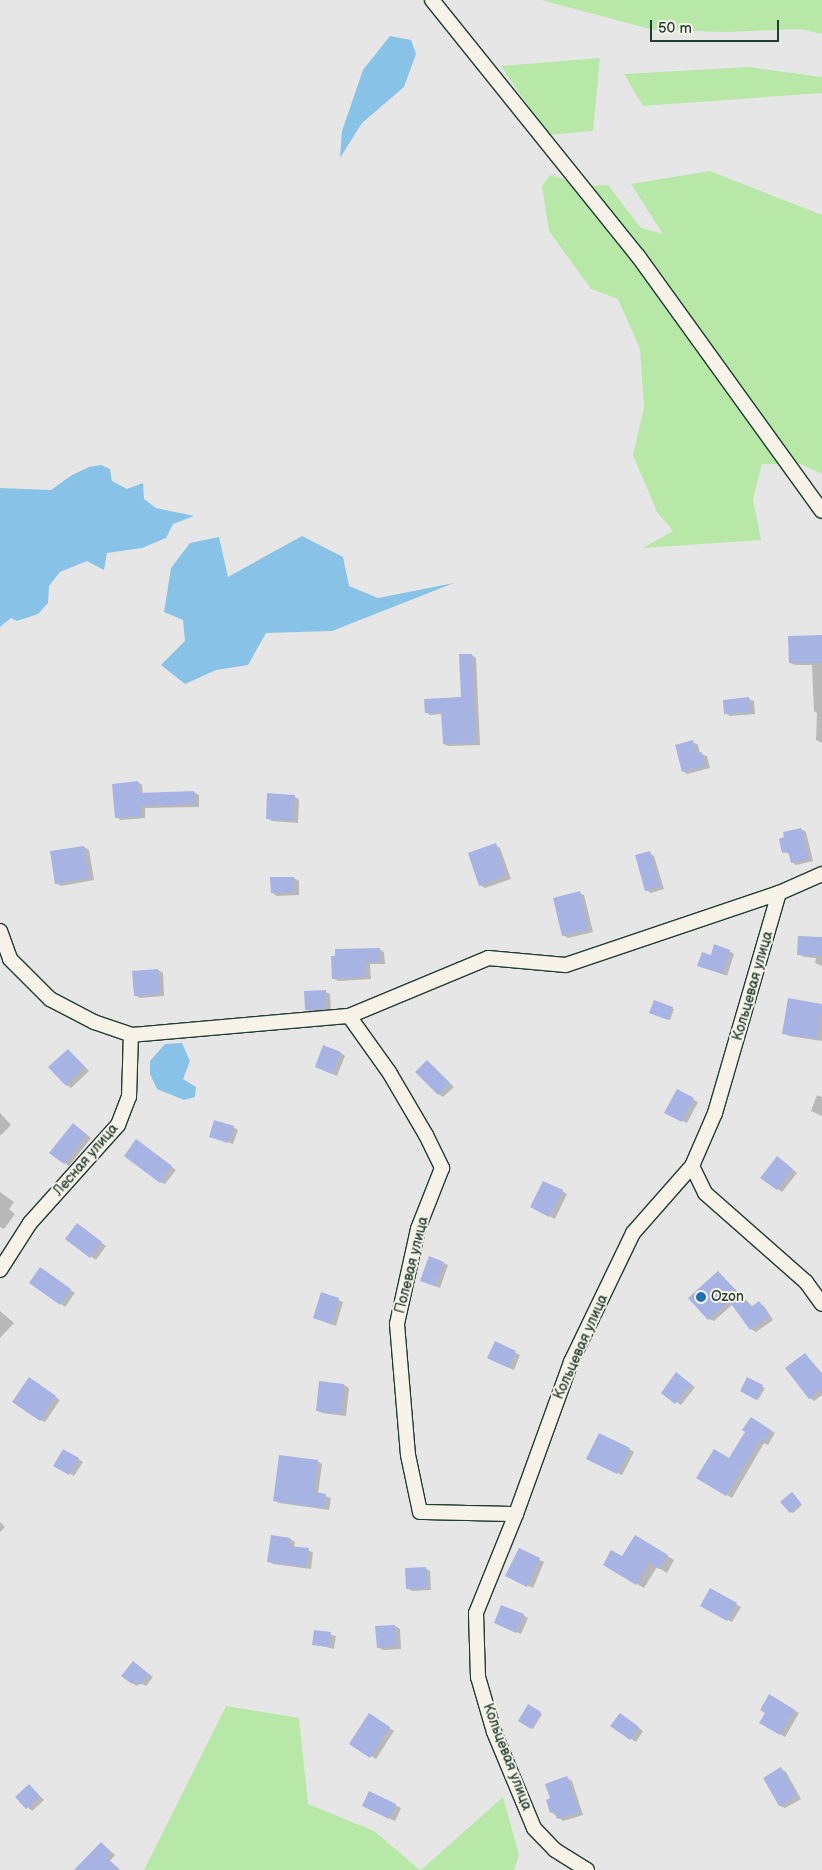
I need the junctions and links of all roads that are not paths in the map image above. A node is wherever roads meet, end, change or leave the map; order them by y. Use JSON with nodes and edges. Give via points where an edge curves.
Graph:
{"nodes":[{"id":1,"x":432,"y":0,"type":"edge"},
{"id":2,"x":822,"y":511,"type":"edge"},
{"id":3,"x":822,"y":874,"type":"edge"},
{"id":4,"x":778,"y":893,"type":"junction"},
{"id":5,"x":0,"y":930,"type":"edge"},
{"id":6,"x":349,"y":1016,"type":"junction"},
{"id":7,"x":131,"y":1035,"type":"junction"},
{"id":8,"x":692,"y":1166,"type":"junction"},
{"id":9,"x":0,"y":1270,"type":"edge"},
{"id":10,"x":822,"y":1304,"type":"edge"},
{"id":11,"x":516,"y":1514,"type":"junction"},
{"id":12,"x":586,"y":1870,"type":"edge"}],
"edges":[{"from":1,"to":2,"type":"street","via":[[638,256]]},
{"from":3,"to":4,"type":"street"},
{"from":4,"to":6,"type":"street","via":[[566,965],[488,958]]},
{"from":4,"to":8,"type":"street","name":"Кольцевая улица","via":[[716,1114]]},
{"from":5,"to":7,"type":"street","via":[[10,959],[50,999],[94,1022]]},
{"from":6,"to":7,"type":"street"},
{"from":6,"to":11,"type":"street","name":"Полевая улица","via":[[389,1072],[442,1168],[418,1229],[397,1324],[408,1455],[420,1512]]},
{"from":7,"to":9,"type":"street","name":"Лесная улица","via":[[129,1097],[118,1124],[30,1223]]},
{"from":8,"to":10,"type":"street","via":[[705,1193],[806,1282]]},
{"from":8,"to":11,"type":"street","name":"Кольцевая улица","via":[[633,1233],[572,1362]]},
{"from":11,"to":12,"type":"street","name":"Кольцевая улица","via":[[476,1613],[478,1677],[494,1732],[534,1828],[555,1850]]}]}
